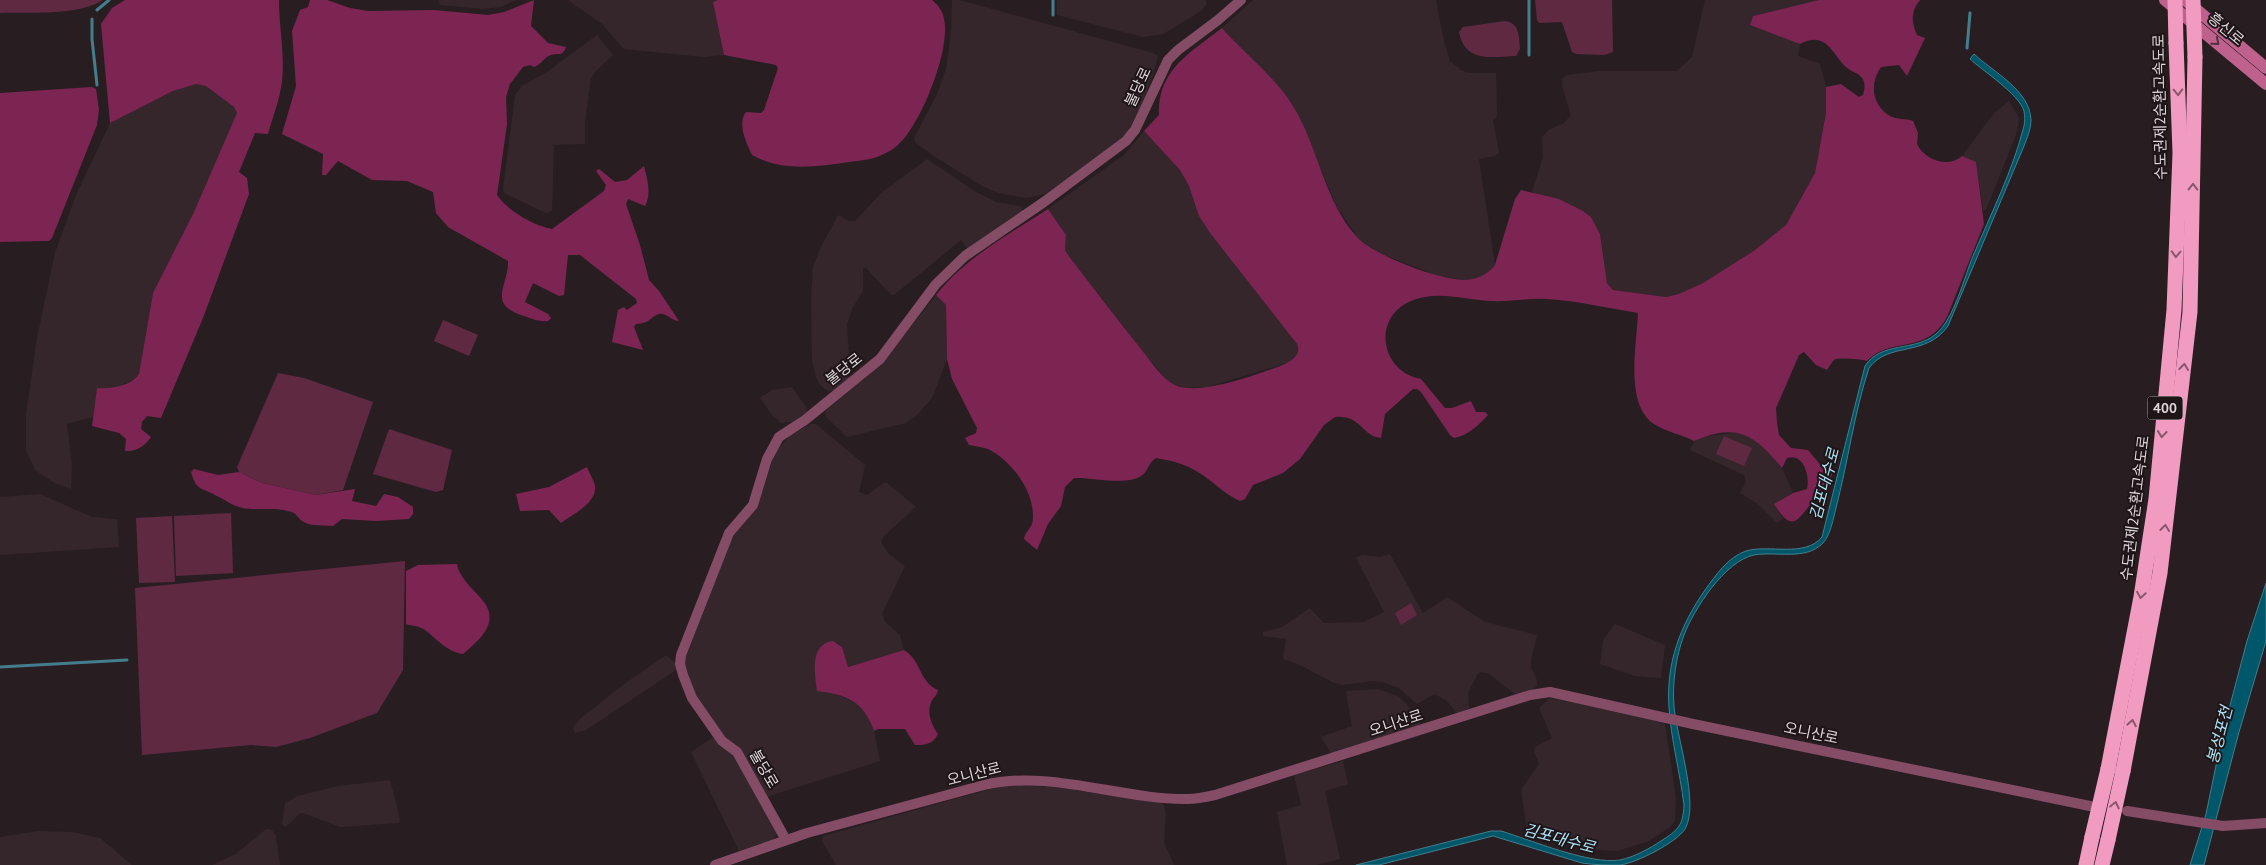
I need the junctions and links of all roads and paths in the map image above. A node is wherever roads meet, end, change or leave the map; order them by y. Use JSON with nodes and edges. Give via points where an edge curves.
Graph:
{"nodes":[{"id":1,"x":1241,"y":0,"type":"edge"},
{"id":2,"x":2165,"y":0,"type":"edge"},
{"id":3,"x":2175,"y":0,"type":"edge"},
{"id":4,"x":2185,"y":0,"type":"edge"},
{"id":5,"x":2193,"y":0,"type":"edge"},
{"id":6,"x":2266,"y":68,"type":"edge"},
{"id":7,"x":2266,"y":84,"type":"edge"},
{"id":8,"x":2116,"y":770,"type":"junction"},
{"id":9,"x":2090,"y":806,"type":"dead end"},
{"id":10,"x":2127,"y":811,"type":"dead end"},
{"id":11,"x":2266,"y":823,"type":"edge"},
{"id":12,"x":786,"y":840,"type":"junction"},
{"id":13,"x":716,"y":865,"type":"edge"},
{"id":14,"x":2086,"y":865,"type":"edge"},
{"id":15,"x":2102,"y":865,"type":"edge"}],
"edges":[{"from":1,"to":12,"type":"street","name":"불당로","via":[[1168,60],[1135,130],[1126,141],[965,256],[946,273],[880,359],[779,437],[766,459],[753,505],[729,532],[707,584],[680,664],[692,698],[722,741],[737,752]]},
{"from":2,"to":7,"type":"main road","name":"흥신로","one_way":true},
{"from":3,"to":8,"type":"highway","name":"수도권제2순환고속도로","number":"400","one_way":true,"bridge":true,"via":[[2180,153],[2172,330],[2156,499]]},
{"from":4,"to":6,"type":"main road","name":"흥신로"},
{"from":8,"to":5,"type":"highway","name":"수도권제2순환고속도로","number":"400","one_way":true,"bridge":true,"via":[[2160,573],[2190,312],[2195,57]]},
{"from":8,"to":14,"type":"highway","name":"수도권제2순환고속도로","number":"400","bridge":true,"via":[[2092,837]]},
{"from":15,"to":8,"type":"highway","name":"수도권제2순환고속도로","number":"400","one_way":true,"bridge":true},
{"from":9,"to":12,"type":"street","name":"오니산로","via":[[1550,692],[1530,695],[1214,795],[1189,800],[1048,782],[1009,781],[984,785]]},
{"from":10,"to":11,"type":"street","via":[[2223,826]]},
{"from":12,"to":13,"type":"street","name":"오니산로"}]}
